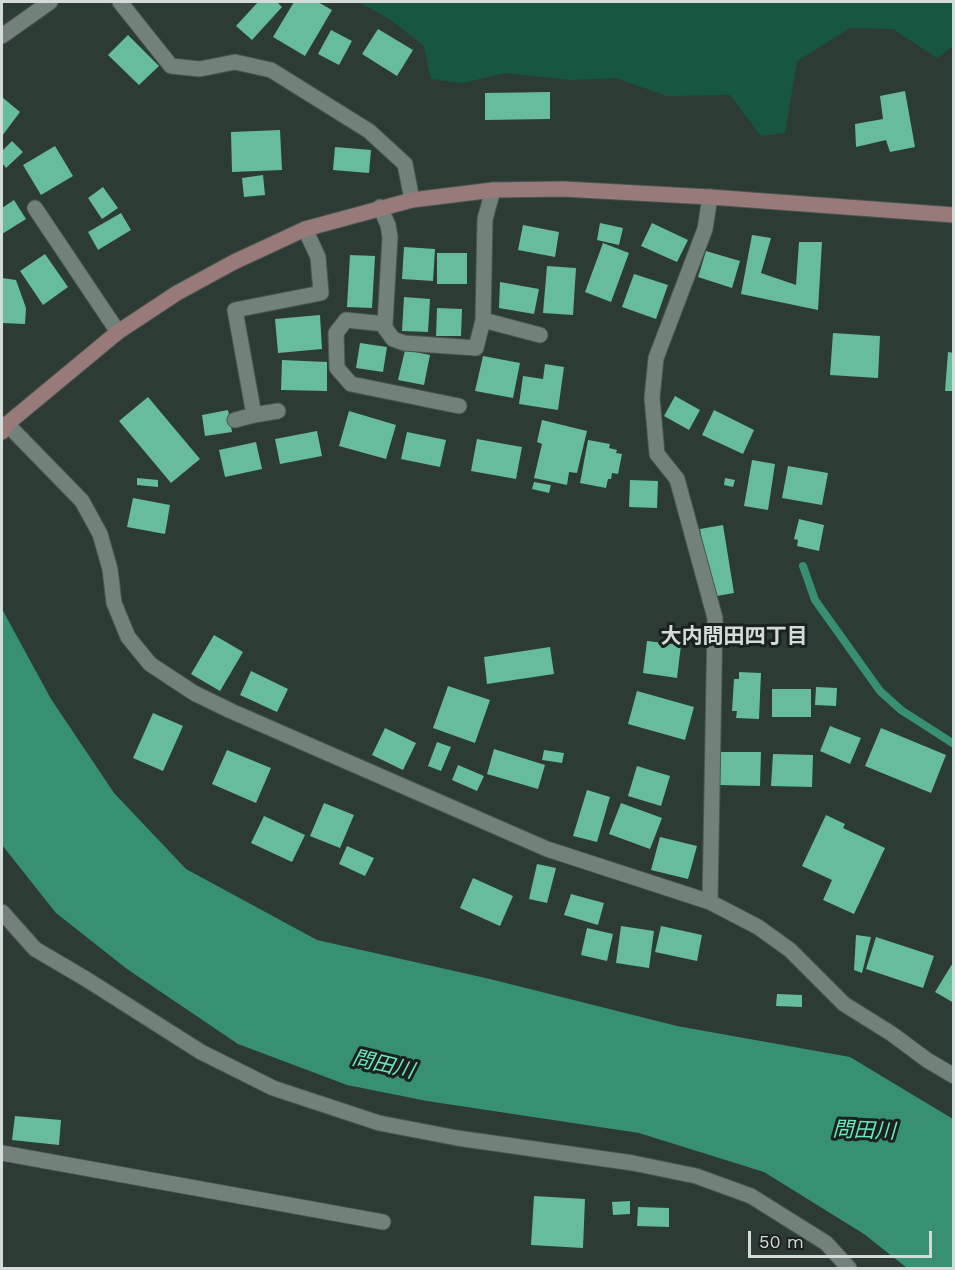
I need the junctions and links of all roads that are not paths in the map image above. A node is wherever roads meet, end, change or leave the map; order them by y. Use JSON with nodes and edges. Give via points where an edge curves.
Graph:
{"nodes":[{"id":1,"x":50,"y":2,"type":"edge"},
{"id":2,"x":120,"y":2,"type":"edge"},
{"id":3,"x":2,"y":36,"type":"edge"},
{"id":4,"x":493,"y":190,"type":"junction"},
{"id":5,"x":710,"y":197,"type":"junction"},
{"id":6,"x":412,"y":200,"type":"junction"},
{"id":7,"x":380,"y":207,"type":"junction"},
{"id":8,"x":35,"y":208,"type":"dead end"},
{"id":9,"x":954,"y":215,"type":"edge"},
{"id":10,"x":305,"y":229,"type":"junction"},
{"id":11,"x":483,"y":320,"type":"junction"},
{"id":12,"x":385,"y":324,"type":"junction"},
{"id":13,"x":118,"y":332,"type":"junction"},
{"id":14,"x":540,"y":335,"type":"dead end"},
{"id":15,"x":459,"y":406,"type":"dead end"},
{"id":16,"x":278,"y":411,"type":"dead end"},
{"id":17,"x":254,"y":415,"type":"junction"},
{"id":18,"x":235,"y":420,"type":"dead end"},
{"id":19,"x":3,"y":425,"type":"edge"},
{"id":20,"x":710,"y":902,"type":"junction"},
{"id":21,"x":2,"y":912,"type":"edge"},
{"id":22,"x":954,"y":1076,"type":"edge"},
{"id":23,"x":2,"y":1154,"type":"edge"},
{"id":24,"x":383,"y":1222,"type":"dead end"},
{"id":25,"x":849,"y":1269,"type":"edge"}],
"edges":[{"from":1,"to":3,"type":"street"},
{"from":2,"to":6,"type":"street","via":[[171,66],[200,69],[235,62],[272,70],[369,131],[405,164]]},
{"from":4,"to":5,"type":"street","via":[[563,189]]},
{"from":4,"to":6,"type":"street"},
{"from":4,"to":11,"type":"street","via":[[485,219]]},
{"from":5,"to":9,"type":"street"},
{"from":5,"to":20,"type":"street","via":[[705,228],[656,358],[652,398],[657,454],[677,479],[715,618]]},
{"from":6,"to":7,"type":"street"},
{"from":7,"to":10,"type":"street"},
{"from":7,"to":12,"type":"street","via":[[390,237]]},
{"from":8,"to":13,"type":"street"},
{"from":10,"to":13,"type":"street","via":[[177,293]]},
{"from":10,"to":17,"type":"street","via":[[318,257],[321,292],[235,310]]},
{"from":11,"to":12,"type":"street","via":[[476,348],[404,343],[393,339]]},
{"from":11,"to":14,"type":"street"},
{"from":12,"to":15,"type":"street","via":[[346,320],[336,333],[337,368],[351,384]]},
{"from":13,"to":19,"type":"street"},
{"from":16,"to":17,"type":"street"},
{"from":17,"to":18,"type":"street"},
{"from":19,"to":20,"type":"street","via":[[82,501],[100,534],[114,603],[128,638],[150,664],[194,693],[231,711],[547,849]]},
{"from":20,"to":22,"type":"street","via":[[758,927],[790,950],[844,1004]]},
{"from":21,"to":25,"type":"street","via":[[35,949],[201,1052],[273,1088],[379,1123],[696,1176],[751,1196],[826,1243]]},
{"from":23,"to":24,"type":"street"}]}
